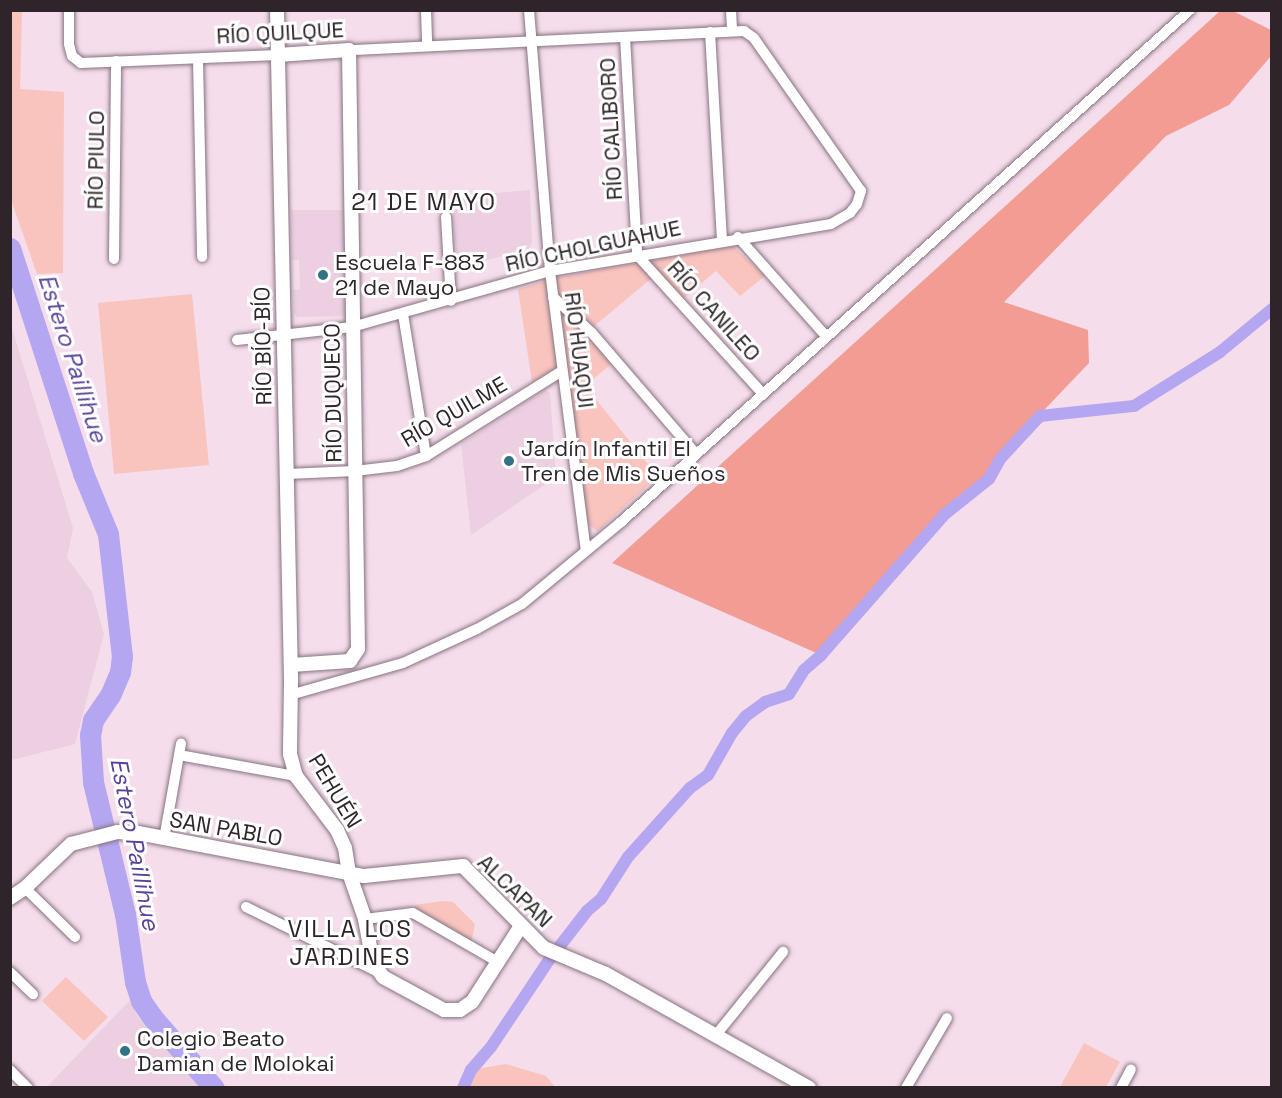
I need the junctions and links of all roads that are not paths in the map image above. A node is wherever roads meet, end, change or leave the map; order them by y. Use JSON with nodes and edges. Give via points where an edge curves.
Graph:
{"nodes":[{"id":1,"x":69,"y":10,"type":"edge"},
{"id":2,"x":277,"y":10,"type":"edge"},
{"id":3,"x":426,"y":10,"type":"edge"},
{"id":4,"x":529,"y":10,"type":"edge"},
{"id":5,"x":731,"y":10,"type":"edge"},
{"id":6,"x":1190,"y":10,"type":"edge"},
{"id":7,"x":732,"y":30,"type":"junction"},
{"id":8,"x":710,"y":32,"type":"junction"},
{"id":9,"x":625,"y":37,"type":"junction"},
{"id":10,"x":531,"y":40,"type":"junction"},
{"id":11,"x":427,"y":45,"type":"junction"},
{"id":12,"x":349,"y":50,"type":"junction"},
{"id":13,"x":278,"y":55,"type":"junction"},
{"id":14,"x":198,"y":59,"type":"junction"},
{"id":15,"x":116,"y":61,"type":"junction"},
{"id":16,"x":446,"y":217,"type":"dead end"},
{"id":17,"x":738,"y":237,"type":"junction"},
{"id":18,"x":722,"y":240,"type":"junction"},
{"id":19,"x":638,"y":255,"type":"junction"},
{"id":20,"x":202,"y":257,"type":"dead end"},
{"id":21,"x":114,"y":259,"type":"dead end"},
{"id":22,"x":550,"y":271,"type":"junction"},
{"id":23,"x":553,"y":297,"type":"junction"},
{"id":24,"x":451,"y":301,"type":"junction"},
{"id":25,"x":404,"y":314,"type":"junction"},
{"id":26,"x":352,"y":327,"type":"junction"},
{"id":27,"x":826,"y":336,"type":"junction"},
{"id":28,"x":284,"y":337,"type":"junction"},
{"id":29,"x":237,"y":340,"type":"dead end"},
{"id":30,"x":562,"y":371,"type":"junction"},
{"id":31,"x":762,"y":393,"type":"junction"},
{"id":32,"x":696,"y":454,"type":"junction"},
{"id":33,"x":426,"y":456,"type":"junction"},
{"id":34,"x":355,"y":471,"type":"junction"},
{"id":35,"x":287,"y":474,"type":"junction"},
{"id":36,"x":586,"y":551,"type":"junction"},
{"id":37,"x":291,"y":665,"type":"junction"},
{"id":38,"x":291,"y":681,"type":"joint"},
{"id":39,"x":290,"y":695,"type":"junction"},
{"id":40,"x":296,"y":776,"type":"junction"},
{"id":41,"x":164,"y":838,"type":"junction"},
{"id":42,"x":349,"y":873,"type":"junction"},
{"id":43,"x":16,"y":890,"type":"edge"},
{"id":44,"x":246,"y":907,"type":"dead end"},
{"id":45,"x":365,"y":919,"type":"junction"},
{"id":46,"x":521,"y":926,"type":"junction"},
{"id":47,"x":75,"y":937,"type":"dead end"},
{"id":48,"x":783,"y":952,"type":"dead end"},
{"id":49,"x":498,"y":962,"type":"junction"},
{"id":50,"x":376,"y":971,"type":"junction"},
{"id":51,"x":10,"y":972,"type":"edge"},
{"id":52,"x":33,"y":994,"type":"dead end"},
{"id":53,"x":947,"y":1018,"type":"dead end"},
{"id":54,"x":716,"y":1035,"type":"junction"},
{"id":55,"x":1131,"y":1069,"type":"dead end"},
{"id":56,"x":10,"y":1070,"type":"edge"},
{"id":57,"x":28,"y":1088,"type":"edge"},
{"id":58,"x":809,"y":1088,"type":"edge"},
{"id":59,"x":906,"y":1088,"type":"edge"},
{"id":60,"x":1121,"y":1088,"type":"edge"}],
"edges":[{"from":1,"to":15,"type":"street","name":"RÍO QUILQUE","via":[[72,56],[81,63]]},
{"from":2,"to":13,"type":"street","name":"RÍO BÍO-BÍO"},
{"from":3,"to":11,"type":"street"},
{"from":4,"to":10,"type":"street","name":"RÍO HUAQUI"},
{"from":5,"to":7,"type":"street"},
{"from":6,"to":27,"type":"street"},
{"from":7,"to":8,"type":"street","name":"RÍO QUILQUE"},
{"from":7,"to":17,"type":"street","name":"RÍO CHOLGUAHUE","via":[[744,31],[754,38],[861,191],[850,213],[831,224]]},
{"from":8,"to":9,"type":"street","name":"RÍO QUILQUE"},
{"from":8,"to":18,"type":"street"},
{"from":9,"to":10,"type":"street","name":"RÍO QUILQUE"},
{"from":9,"to":19,"type":"street","name":"RÍO CALIBORO"},
{"from":10,"to":11,"type":"street","name":"RÍO QUILQUE"},
{"from":10,"to":22,"type":"street","name":"RÍO HUAQUI"},
{"from":11,"to":12,"type":"street","name":"RÍO QUILQUE"},
{"from":12,"to":13,"type":"street","name":"RÍO QUILQUE"},
{"from":12,"to":26,"type":"street","name":"RÍO DUQUECO"},
{"from":13,"to":14,"type":"street","name":"RÍO QUILQUE"},
{"from":13,"to":28,"type":"street","name":"RÍO BÍO-BÍO"},
{"from":14,"to":15,"type":"street","name":"RÍO QUILQUE"},
{"from":14,"to":20,"type":"street"},
{"from":15,"to":21,"type":"street","name":"RÍO PIULO"},
{"from":16,"to":24,"type":"street"},
{"from":17,"to":18,"type":"street","name":"RÍO CHOLGUAHUE"},
{"from":17,"to":27,"type":"street"},
{"from":18,"to":19,"type":"street","name":"RÍO CHOLGUAHUE"},
{"from":19,"to":22,"type":"street","name":"RÍO CHOLGUAHUE"},
{"from":19,"to":31,"type":"street","name":"RÍO CANILEO"},
{"from":22,"to":23,"type":"street","name":"RÍO HUAQUI"},
{"from":22,"to":24,"type":"street","name":"RÍO CHOLGUAHUE"},
{"from":23,"to":30,"type":"street","name":"RÍO HUAQUI"},
{"from":23,"to":32,"type":"street","via":[[592,333]]},
{"from":24,"to":25,"type":"street","name":"RÍO CHOLGUAHUE"},
{"from":25,"to":26,"type":"street","name":"RÍO CHOLGUAHUE"},
{"from":25,"to":33,"type":"street"},
{"from":26,"to":28,"type":"street","name":"RÍO CHOLGUAHUE"},
{"from":26,"to":34,"type":"street","name":"RÍO DUQUECO"},
{"from":27,"to":31,"type":"street"},
{"from":28,"to":29,"type":"street","name":"RÍO CHOLGUAHUE"},
{"from":28,"to":35,"type":"street","name":"RÍO BÍO-BÍO"},
{"from":30,"to":33,"type":"street","name":"RÍO QUILME"},
{"from":30,"to":36,"type":"street","name":"RÍO HUAQUI"},
{"from":31,"to":32,"type":"street"},
{"from":32,"to":36,"type":"street"},
{"from":33,"to":34,"type":"street","name":"RÍO QUILME","via":[[397,466]]},
{"from":34,"to":35,"type":"street","name":"RÍO QUILME"},
{"from":34,"to":37,"type":"street","name":"RÍO DUQUECO","via":[[358,649],[350,661]]},
{"from":35,"to":37,"type":"street","name":"RÍO BÍO-BÍO"},
{"from":36,"to":39,"type":"street","via":[[522,604],[477,629],[403,663]]},
{"from":37,"to":38,"type":"street","name":"RÍO BÍO-BÍO"},
{"from":38,"to":39,"type":"street","name":"PEHUÉN"},
{"from":39,"to":40,"type":"street","name":"PEHUÉN","via":[[290,754]]},
{"from":40,"to":41,"type":"street","via":[[180,750]]},
{"from":40,"to":42,"type":"street","name":"PEHUÉN","via":[[337,830]]},
{"from":41,"to":42,"type":"street","name":"SAN PABLO"},
{"from":41,"to":43,"type":"street","name":"SAN PABLO","via":[[117,832],[71,844]]},
{"from":42,"to":45,"type":"street","name":"PEHUÉN"},
{"from":42,"to":46,"type":"street","name":"ALCAPAN","via":[[378,877],[463,866]]},
{"from":43,"to":47,"type":"street"},
{"from":44,"to":50,"type":"street"},
{"from":45,"to":49,"type":"street","via":[[413,913]]},
{"from":45,"to":50,"type":"street","name":"PEHUÉN"},
{"from":46,"to":49,"type":"street"},
{"from":46,"to":54,"type":"street","name":"ALCAPAN","via":[[551,952],[606,974]]},
{"from":48,"to":54,"type":"street"},
{"from":49,"to":50,"type":"street","via":[[472,1002],[453,1011],[444,1010]]},
{"from":51,"to":52,"type":"street"},
{"from":53,"to":59,"type":"street"},
{"from":54,"to":58,"type":"street"},
{"from":55,"to":60,"type":"street"},
{"from":56,"to":57,"type":"street"}]}
